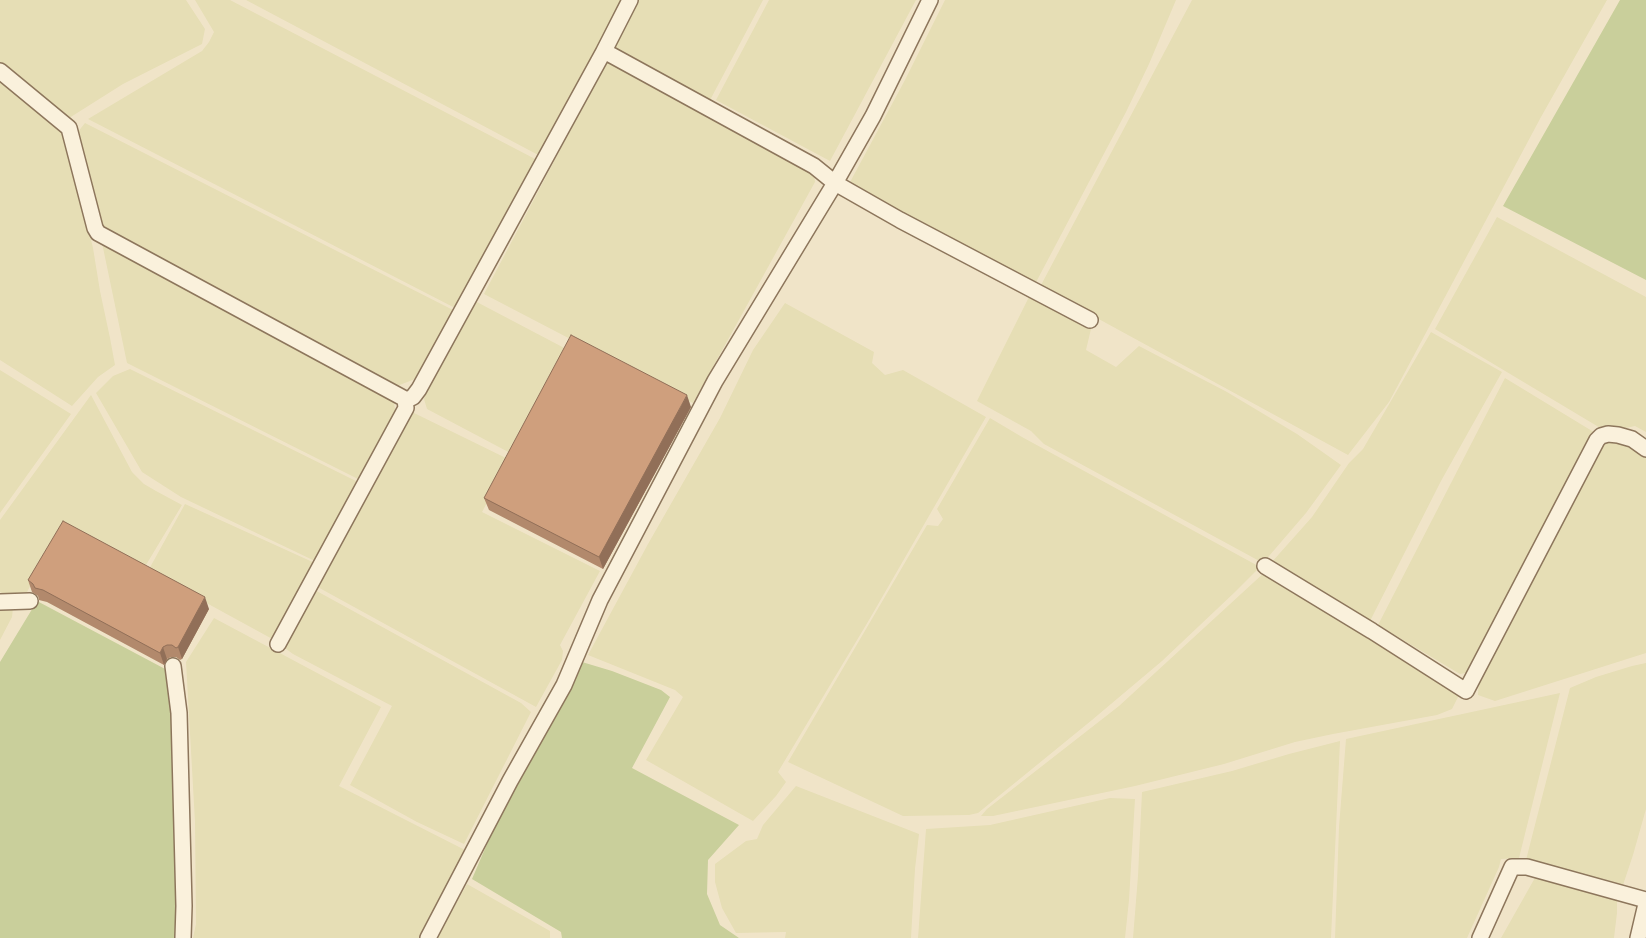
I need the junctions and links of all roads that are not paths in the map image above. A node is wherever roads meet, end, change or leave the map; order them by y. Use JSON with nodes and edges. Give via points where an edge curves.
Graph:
{"nodes":[{"id":1,"x":630,"y":0,"type":"edge"},
{"id":2,"x":930,"y":0,"type":"edge"},
{"id":3,"x":604,"y":51,"type":"junction"},
{"id":4,"x":0,"y":71,"type":"edge"},
{"id":5,"x":835,"y":183,"type":"junction"},
{"id":6,"x":1090,"y":320,"type":"dead end"},
{"id":7,"x":405,"y":399,"type":"junction"},
{"id":8,"x":1646,"y":448,"type":"edge"},
{"id":9,"x":1265,"y":566,"type":"dead end"},
{"id":10,"x":30,"y":601,"type":"dead end"},
{"id":11,"x":0,"y":602,"type":"edge"},
{"id":12,"x":278,"y":644,"type":"dead end"},
{"id":13,"x":173,"y":666,"type":"dead end"},
{"id":14,"x":1646,"y":902,"type":"edge"},
{"id":15,"x":183,"y":938,"type":"edge"},
{"id":16,"x":428,"y":938,"type":"edge"},
{"id":17,"x":1480,"y":938,"type":"edge"},
{"id":18,"x":1638,"y":938,"type":"edge"}],
"edges":[{"from":1,"to":3,"type":"street"},
{"from":2,"to":5,"type":"street","via":[[873,116]]},
{"from":3,"to":5,"type":"street","via":[[814,166]]},
{"from":3,"to":7,"type":"street","via":[[419,389],[414,397]]},
{"from":4,"to":7,"type":"street","via":[[69,128],[94,228],[98,233]]},
{"from":5,"to":6,"type":"street"},
{"from":5,"to":16,"type":"street","via":[[715,381],[600,600],[564,684]]},
{"from":7,"to":12,"type":"street","via":[[406,408]]},
{"from":8,"to":9,"type":"street","via":[[1618,435],[1608,434],[1597,440],[1466,691]]},
{"from":10,"to":11,"type":"street"},
{"from":13,"to":15,"type":"street","via":[[179,713]]},
{"from":14,"to":17,"type":"street","via":[[1528,868],[1512,867]]},
{"from":14,"to":18,"type":"street"}]}
